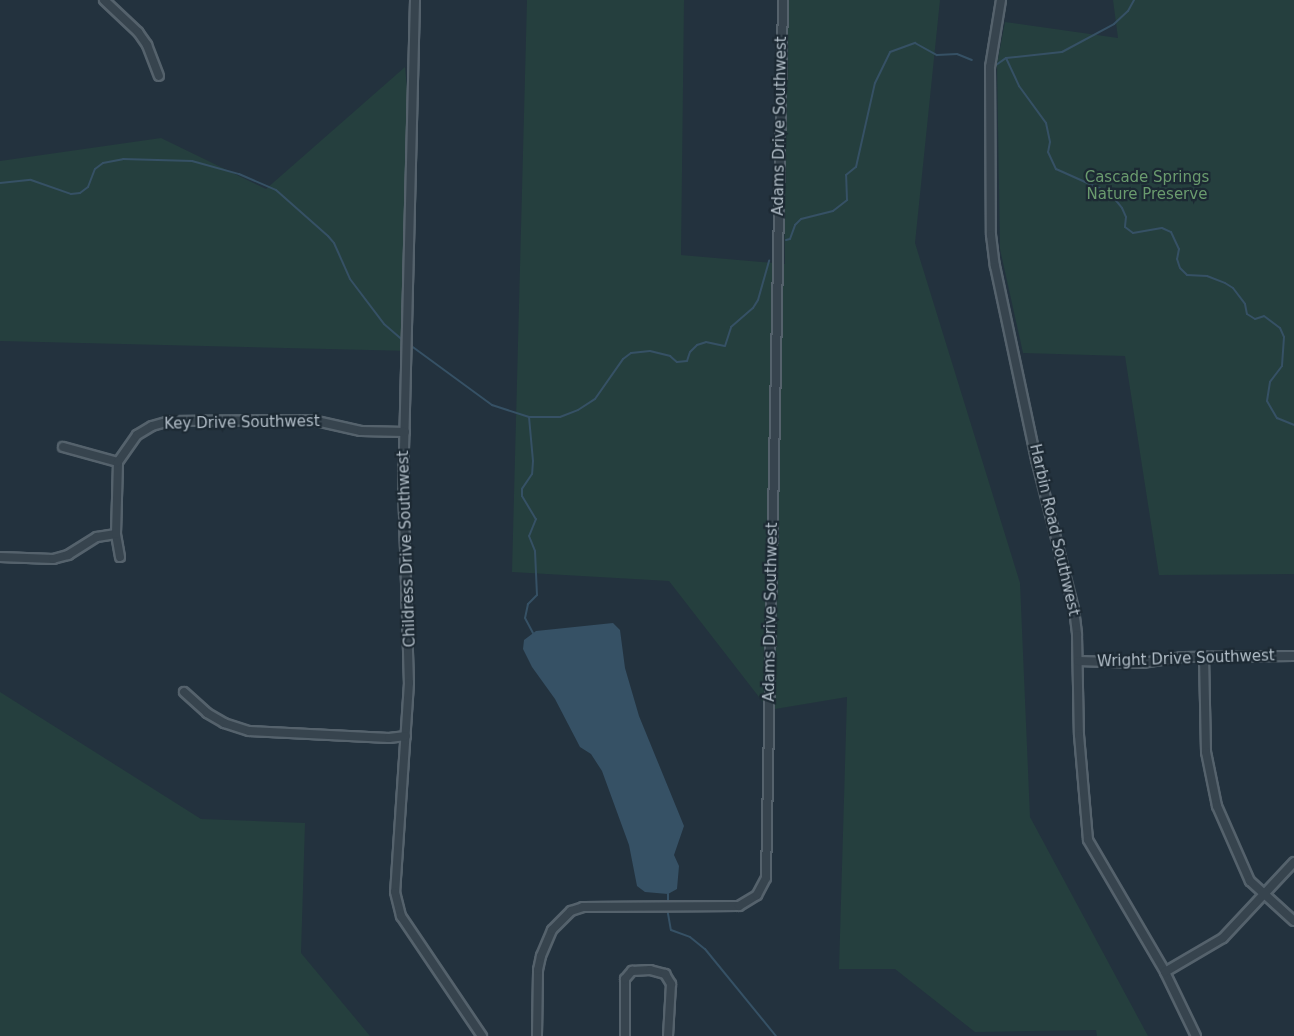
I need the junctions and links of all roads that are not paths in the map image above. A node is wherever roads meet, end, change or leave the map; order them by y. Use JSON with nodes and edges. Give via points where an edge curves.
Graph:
{"nodes":[{"id":1,"x":104,"y":0,"type":"edge"},
{"id":2,"x":415,"y":0,"type":"edge"},
{"id":3,"x":783,"y":0,"type":"edge"},
{"id":4,"x":1001,"y":0,"type":"edge"},
{"id":5,"x":159,"y":76,"type":"dead end"},
{"id":6,"x":405,"y":432,"type":"junction"},
{"id":7,"x":63,"y":447,"type":"dead end"},
{"id":8,"x":118,"y":462,"type":"junction"},
{"id":9,"x":116,"y":534,"type":"junction"},
{"id":10,"x":0,"y":557,"type":"edge"},
{"id":11,"x":120,"y":557,"type":"dead end"},
{"id":12,"x":1204,"y":656,"type":"junction"},
{"id":13,"x":1294,"y":656,"type":"edge"},
{"id":14,"x":1078,"y":661,"type":"junction"},
{"id":15,"x":184,"y":693,"type":"dead end"},
{"id":16,"x":406,"y":736,"type":"junction"},
{"id":17,"x":1294,"y":862,"type":"edge"},
{"id":18,"x":1262,"y":894,"type":"junction"},
{"id":19,"x":1294,"y":921,"type":"edge"},
{"id":20,"x":1166,"y":972,"type":"junction"},
{"id":21,"x":482,"y":1036,"type":"edge"},
{"id":22,"x":537,"y":1036,"type":"edge"},
{"id":23,"x":625,"y":1036,"type":"edge"},
{"id":24,"x":668,"y":1036,"type":"edge"},
{"id":25,"x":1196,"y":1036,"type":"edge"}],
"edges":[{"from":1,"to":5,"type":"street","via":[[138,32]]},
{"from":2,"to":6,"type":"street","name":"Childress Drive Southwest"},
{"from":3,"to":22,"type":"street","name":"Adams Drive Southwest","via":[[766,878],[757,895],[739,906],[583,907],[571,911],[552,930],[541,956]]},
{"from":4,"to":14,"type":"street","name":"Harbin Road Southwest","via":[[990,68],[992,245],[1036,459],[1074,609]]},
{"from":6,"to":8,"type":"street","name":"Key Drive Southwest","via":[[361,430],[312,420],[169,421],[137,435]]},
{"from":6,"to":16,"type":"street","name":"Childress Drive Southwest","via":[[403,497],[410,637]]},
{"from":7,"to":8,"type":"street"},
{"from":8,"to":9,"type":"street"},
{"from":9,"to":10,"type":"street","via":[[97,537],[68,555],[53,559]]},
{"from":9,"to":11,"type":"street"},
{"from":12,"to":13,"type":"street","name":"Wright Drive Southwest"},
{"from":12,"to":14,"type":"street","name":"Wright Drive Southwest","via":[[1142,663]]},
{"from":12,"to":18,"type":"street","via":[[1206,752],[1211,784],[1241,866]]},
{"from":14,"to":20,"type":"street","name":"Harbin Road Southwest","via":[[1079,735],[1088,840]]},
{"from":15,"to":16,"type":"street","via":[[224,723],[249,731]]},
{"from":16,"to":21,"type":"street","name":"Childress Drive Southwest","via":[[396,851],[397,907]]},
{"from":17,"to":18,"type":"street"},
{"from":18,"to":19,"type":"street"},
{"from":18,"to":20,"type":"street","via":[[1223,938]]},
{"from":20,"to":25,"type":"street","name":"Harbin Road Southwest"},
{"from":23,"to":24,"type":"street","via":[[625,979],[632,971],[651,970],[665,974],[670,984]]}]}
